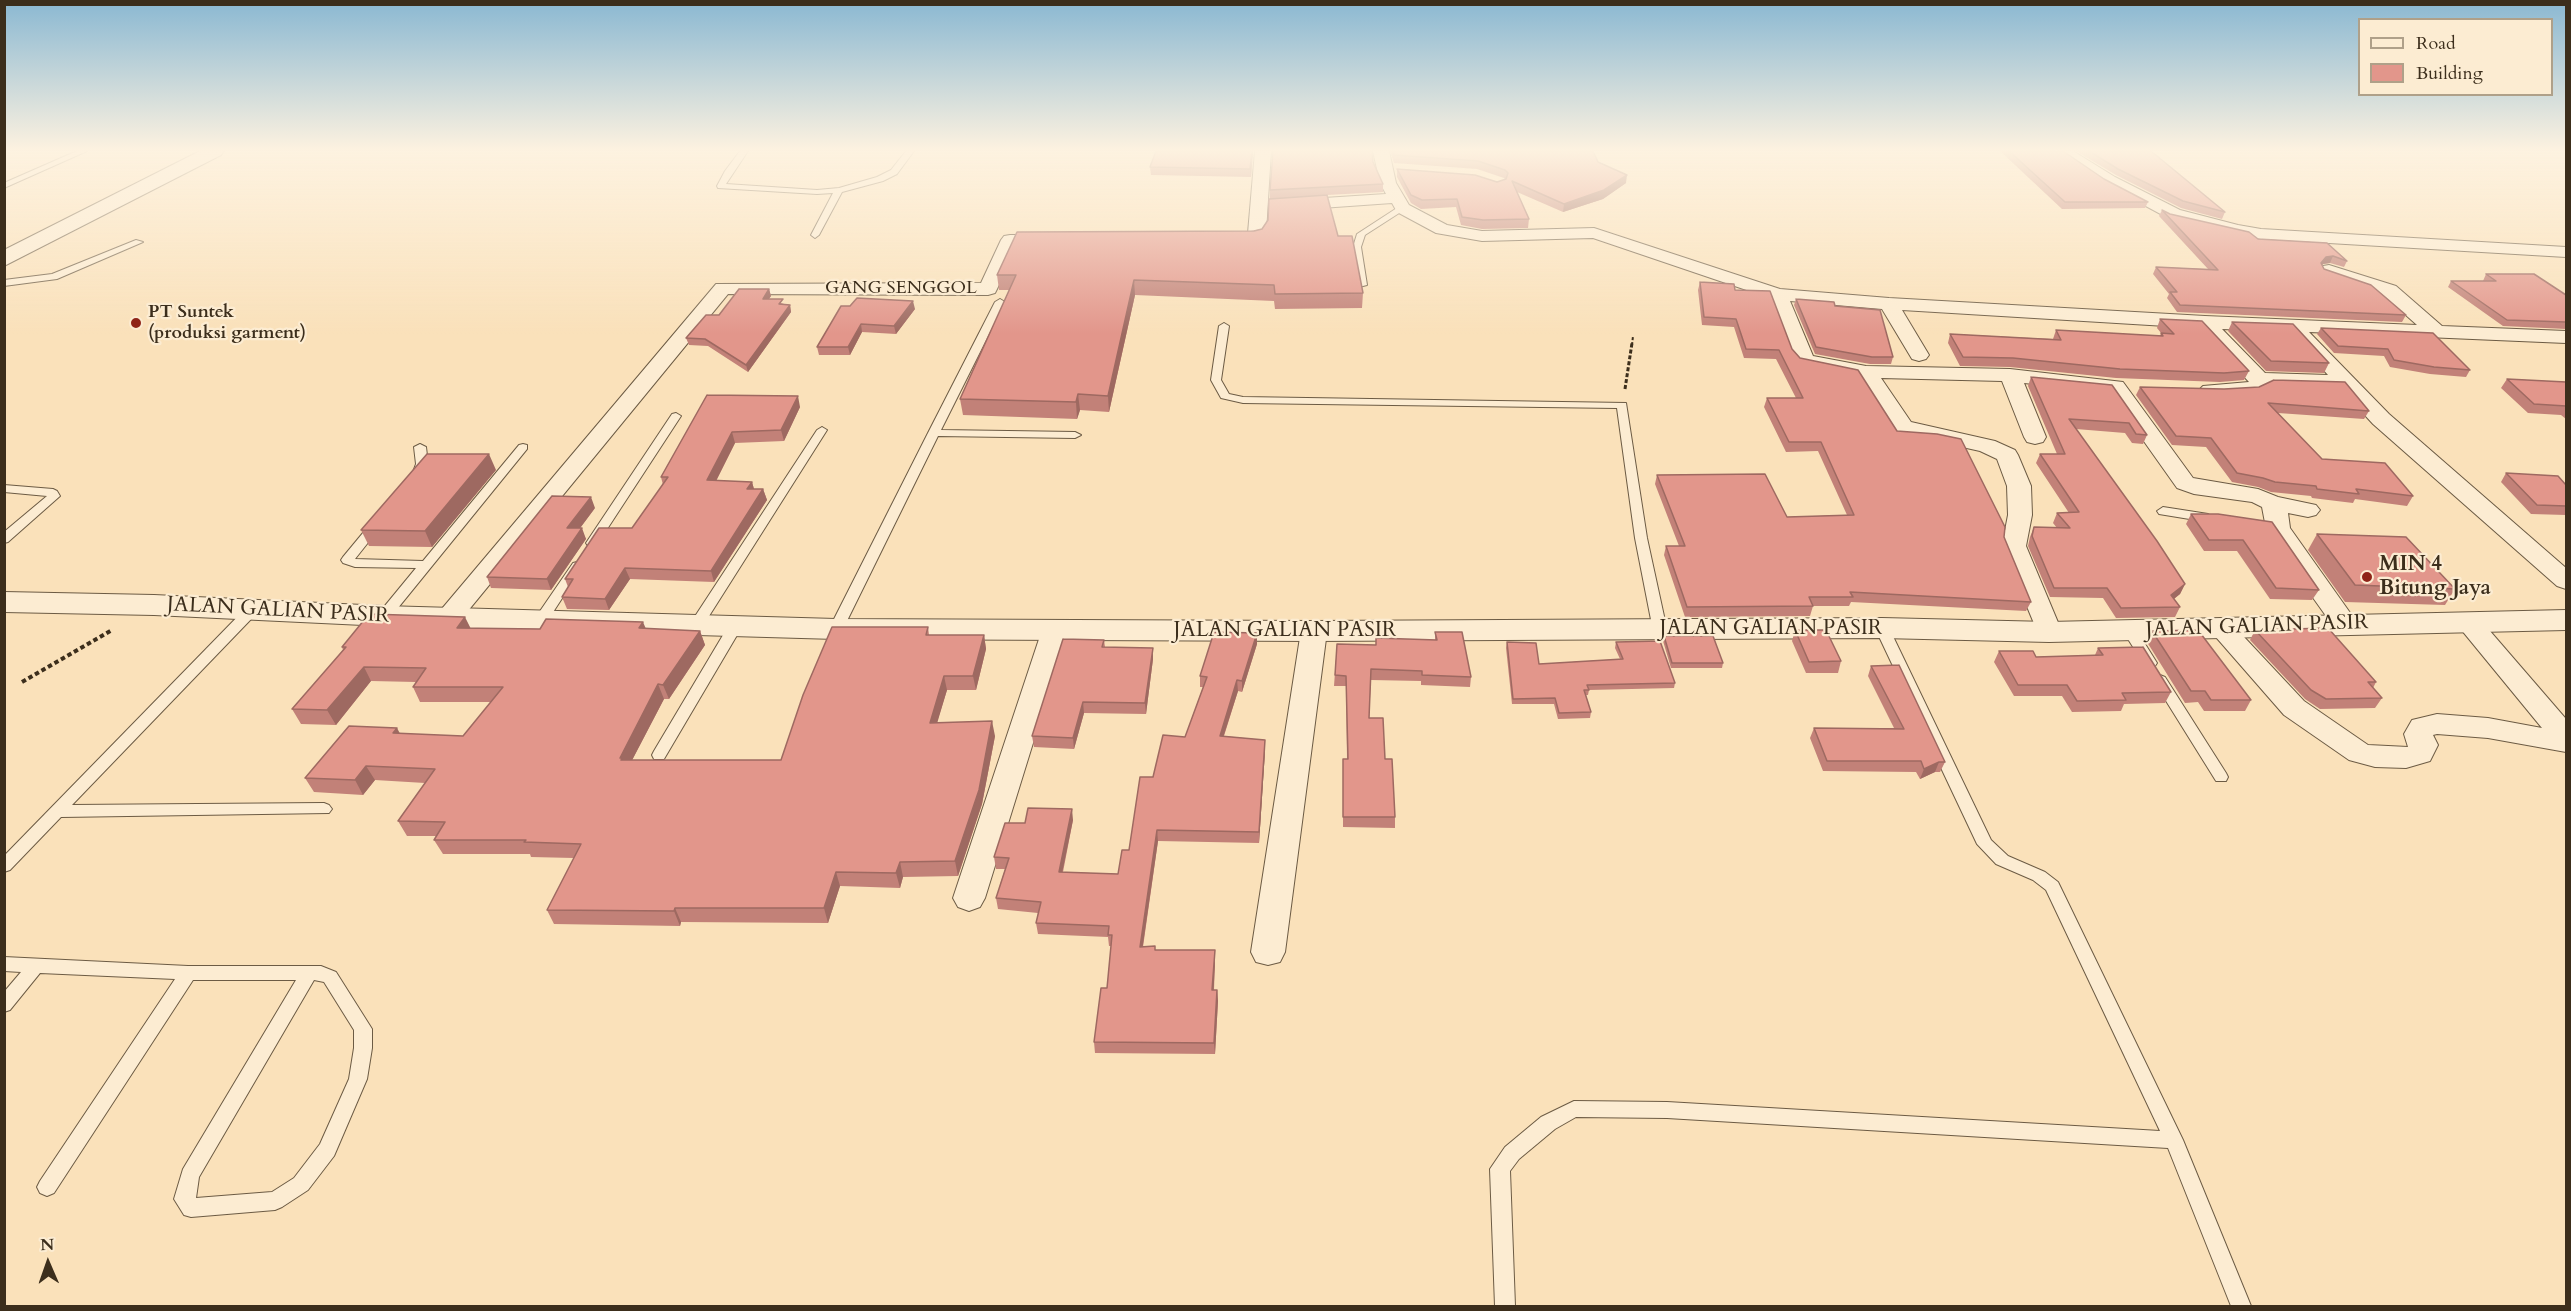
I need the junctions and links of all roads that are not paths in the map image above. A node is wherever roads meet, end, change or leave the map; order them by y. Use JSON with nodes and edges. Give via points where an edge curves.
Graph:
{"nodes":[{"id":1,"x":95,"y":212,"type":"edge"},
{"id":2,"x":827,"y":212,"type":"edge"},
{"id":3,"x":1267,"y":212,"type":"edge"},
{"id":4,"x":1388,"y":212,"type":"edge"},
{"id":5,"x":1415,"y":212,"type":"edge"},
{"id":6,"x":2171,"y":212,"type":"edge"},
{"id":7,"x":815,"y":235,"type":"dead end"},
{"id":8,"x":1208,"y":239,"type":"edge"},
{"id":9,"x":1068,"y":240,"type":"edge"},
{"id":10,"x":139,"y":242,"type":"dead end"},
{"id":11,"x":2566,"y":252,"type":"edge"},
{"id":12,"x":4,"y":259,"type":"edge"},
{"id":13,"x":2329,"y":270,"type":"edge"},
{"id":14,"x":4,"y":283,"type":"edge"},
{"id":15,"x":1362,"y":285,"type":"edge"},
{"id":16,"x":1778,"y":294,"type":"junction"},
{"id":17,"x":1000,"y":302,"type":"dead end"},
{"id":18,"x":1889,"y":304,"type":"junction"},
{"id":19,"x":2205,"y":322,"type":"junction"},
{"id":20,"x":1224,"y":326,"type":"dead end"},
{"id":21,"x":2295,"y":326,"type":"junction"},
{"id":22,"x":2436,"y":331,"type":"junction"},
{"id":23,"x":2566,"y":337,"type":"edge"},
{"id":24,"x":1919,"y":355,"type":"dead end"},
{"id":25,"x":1866,"y":372,"type":"junction"},
{"id":26,"x":2010,"y":375,"type":"junction"},
{"id":27,"x":2259,"y":379,"type":"junction"},
{"id":28,"x":2346,"y":382,"type":"junction"},
{"id":29,"x":2115,"y":386,"type":"junction"},
{"id":30,"x":2139,"y":387,"type":"edge"},
{"id":31,"x":2185,"y":389,"type":"edge"},
{"id":32,"x":676,"y":416,"type":"dead end"},
{"id":33,"x":822,"y":430,"type":"dead end"},
{"id":34,"x":933,"y":433,"type":"junction"},
{"id":35,"x":1075,"y":435,"type":"dead end"},
{"id":36,"x":2035,"y":437,"type":"dead end"},
{"id":37,"x":420,"y":447,"type":"dead end"},
{"id":38,"x":524,"y":447,"type":"dead end"},
{"id":39,"x":4,"y":488,"type":"edge"},
{"id":40,"x":408,"y":490,"type":"edge"},
{"id":41,"x":2308,"y":510,"type":"dead end"},
{"id":42,"x":2163,"y":511,"type":"dead end"},
{"id":43,"x":386,"y":514,"type":"edge"},
{"id":44,"x":2221,"y":519,"type":"edge"},
{"id":45,"x":2272,"y":519,"type":"junction"},
{"id":46,"x":4,"y":539,"type":"edge"},
{"id":47,"x":426,"y":565,"type":"junction"},
{"id":48,"x":2566,"y":581,"type":"edge"},
{"id":49,"x":4,"y":602,"type":"edge"},
{"id":50,"x":251,"y":611,"type":"junction"},
{"id":51,"x":384,"y":616,"type":"junction"},
{"id":52,"x":449,"y":617,"type":"junction"},
{"id":53,"x":542,"y":620,"type":"junction"},
{"id":54,"x":2566,"y":620,"type":"edge"},
{"id":55,"x":2468,"y":622,"type":"junction"},
{"id":56,"x":697,"y":624,"type":"junction"},
{"id":57,"x":2345,"y":624,"type":"junction"},
{"id":58,"x":736,"y":625,"type":"junction"},
{"id":59,"x":1882,"y":628,"type":"junction"},
{"id":60,"x":2221,"y":628,"type":"junction"},
{"id":61,"x":836,"y":629,"type":"junction"},
{"id":62,"x":1055,"y":630,"type":"junction"},
{"id":63,"x":1659,"y":630,"type":"junction"},
{"id":64,"x":1314,"y":631,"type":"junction"},
{"id":65,"x":2130,"y":631,"type":"junction"},
{"id":66,"x":2049,"y":632,"type":"junction"},
{"id":67,"x":2566,"y":737,"type":"edge"},
{"id":68,"x":2566,"y":742,"type":"edge"},
{"id":69,"x":659,"y":755,"type":"dead end"},
{"id":70,"x":2221,"y":777,"type":"dead end"},
{"id":71,"x":324,"y":809,"type":"dead end"},
{"id":72,"x":57,"y":811,"type":"junction"},
{"id":73,"x":4,"y":866,"type":"edge"},
{"id":74,"x":969,"y":898,"type":"dead end"},
{"id":75,"x":1268,"y":952,"type":"dead end"},
{"id":76,"x":4,"y":964,"type":"edge"},
{"id":77,"x":35,"y":966,"type":"junction"},
{"id":78,"x":188,"y":973,"type":"junction"},
{"id":79,"x":309,"y":973,"type":"junction"},
{"id":80,"x":4,"y":1005,"type":"edge"},
{"id":81,"x":2174,"y":1140,"type":"junction"},
{"id":82,"x":47,"y":1187,"type":"dead end"},
{"id":83,"x":1505,"y":1306,"type":"edge"},
{"id":84,"x":2241,"y":1306,"type":"edge"}],
"edges":[{"from":1,"to":12,"type":"street"},
{"from":2,"to":7,"type":"lane"},
{"from":3,"to":8,"type":"street","via":[[1254,239]]},
{"from":4,"to":15,"type":"lane","via":[[1361,234],[1357,247]]},
{"from":5,"to":16,"type":"street","via":[[1442,229],[1462,234],[1594,233]]},
{"from":6,"to":11,"type":"street","via":[[2260,234]]},
{"from":9,"to":52,"type":"street","name":"GANG SENGGOL","via":[[1010,240],[988,289],[723,288]]},
{"from":10,"to":14,"type":"lane","via":[[54,277]]},
{"from":13,"to":22,"type":"street","via":[[2389,290]]},
{"from":16,"to":18,"type":"street"},
{"from":16,"to":25,"type":"street","via":[[1806,361]]},
{"from":17,"to":34,"type":"lane"},
{"from":18,"to":19,"type":"street"},
{"from":18,"to":24,"type":"street"},
{"from":19,"to":21,"type":"street"},
{"from":19,"to":27,"type":"street"},
{"from":20,"to":63,"type":"lane","via":[[1216,380],[1225,396],[1243,400],[1622,405]]},
{"from":21,"to":22,"type":"street"},
{"from":21,"to":28,"type":"street"},
{"from":22,"to":23,"type":"street"},
{"from":25,"to":26,"type":"street"},
{"from":25,"to":66,"type":"street","via":[[1903,427],[1987,446],[2007,455],[2019,486],[2020,515],[2014,546]]},
{"from":26,"to":29,"type":"street"},
{"from":26,"to":36,"type":"street"},
{"from":27,"to":28,"type":"street"},
{"from":27,"to":31,"type":"street","via":[[2260,384],[2254,388]]},
{"from":28,"to":48,"type":"street","via":[[2408,444]]},
{"from":29,"to":30,"type":"street"},
{"from":29,"to":45,"type":"street","via":[[2185,483],[2258,495]]},
{"from":32,"to":53,"type":"lane"},
{"from":33,"to":56,"type":"lane"},
{"from":34,"to":35,"type":"lane"},
{"from":34,"to":61,"type":"lane"},
{"from":37,"to":40,"type":"lane","via":[[422,464]]},
{"from":38,"to":47,"type":"lane"},
{"from":39,"to":46,"type":"lane","via":[[53,492],[54,496]]},
{"from":41,"to":45,"type":"street"},
{"from":42,"to":44,"type":"lane"},
{"from":43,"to":47,"type":"lane","via":[[347,560]]},
{"from":45,"to":57,"type":"street"},
{"from":47,"to":51,"type":"lane"},
{"from":49,"to":50,"type":"street","name":"JALAN GALIAN PASIR"},
{"from":50,"to":51,"type":"street","name":"JALAN GALIAN PASIR"},
{"from":50,"to":72,"type":"lane"},
{"from":51,"to":52,"type":"street","name":"JALAN GALIAN PASIR"},
{"from":52,"to":53,"type":"street","name":"JALAN GALIAN PASIR"},
{"from":53,"to":56,"type":"street","name":"JALAN GALIAN PASIR"},
{"from":54,"to":55,"type":"street","name":"JALAN GALIAN PASIR"},
{"from":55,"to":57,"type":"street","name":"JALAN GALIAN PASIR"},
{"from":55,"to":67,"type":"street"},
{"from":56,"to":58,"type":"street","name":"JALAN GALIAN PASIR"},
{"from":57,"to":60,"type":"street","name":"JALAN GALIAN PASIR"},
{"from":58,"to":61,"type":"street","name":"JALAN GALIAN PASIR"},
{"from":58,"to":69,"type":"lane"},
{"from":59,"to":63,"type":"street","name":"JALAN GALIAN PASIR"},
{"from":59,"to":66,"type":"street","name":"JALAN GALIAN PASIR"},
{"from":59,"to":81,"type":"lane","via":[[1985,844],[2002,860],[2052,886]]},
{"from":60,"to":65,"type":"street","name":"JALAN GALIAN PASIR"},
{"from":60,"to":68,"type":"street","via":[[2294,708],[2359,753],[2406,758],[2420,754],[2423,745],[2418,734],[2422,727],[2437,724],[2488,728]]},
{"from":61,"to":62,"type":"street","name":"JALAN GALIAN PASIR"},
{"from":62,"to":64,"type":"street","name":"JALAN GALIAN PASIR"},
{"from":62,"to":74,"type":"street"},
{"from":63,"to":64,"type":"street","name":"JALAN GALIAN PASIR"},
{"from":64,"to":75,"type":"street"},
{"from":65,"to":66,"type":"street","name":"JALAN GALIAN PASIR"},
{"from":65,"to":70,"type":"lane"},
{"from":71,"to":72,"type":"lane"},
{"from":72,"to":73,"type":"lane"},
{"from":76,"to":77,"type":"lane"},
{"from":77,"to":78,"type":"lane"},
{"from":77,"to":80,"type":"lane"},
{"from":78,"to":79,"type":"lane"},
{"from":78,"to":82,"type":"lane"},
{"from":79,"to":79,"type":"lane","via":[[330,977],[363,1029],[358,1079],[327,1150],[301,1184],[275,1201],[191,1208],[184,1199],[190,1175]]},
{"from":81,"to":83,"type":"lane","via":[[1679,1111],[1574,1109],[1512,1153],[1500,1169]]},
{"from":81,"to":84,"type":"lane"}]}
